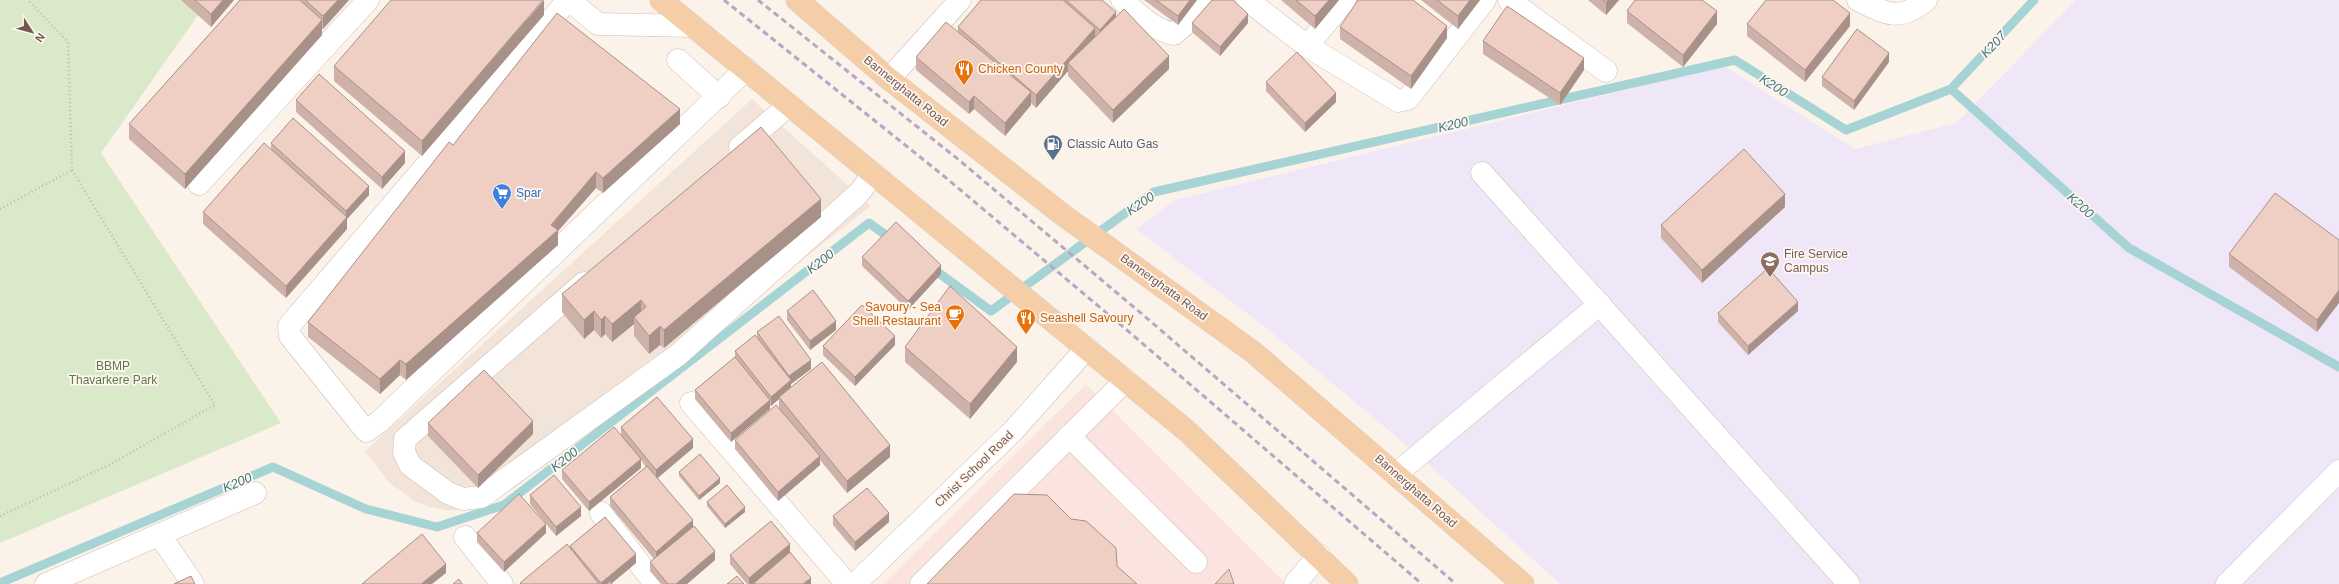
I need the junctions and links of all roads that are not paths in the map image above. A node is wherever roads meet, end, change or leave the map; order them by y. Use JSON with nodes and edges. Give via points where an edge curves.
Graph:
{"nodes":[{"id":1,"x":368,"y":0,"type":"edge"},
{"id":2,"x":568,"y":0,"type":"edge"},
{"id":3,"x":661,"y":0,"type":"edge"},
{"id":4,"x":797,"y":0,"type":"edge"},
{"id":5,"x":960,"y":0,"type":"edge"},
{"id":6,"x":1122,"y":0,"type":"edge"},
{"id":7,"x":1213,"y":0,"type":"edge"},
{"id":8,"x":1247,"y":0,"type":"edge"},
{"id":9,"x":1345,"y":0,"type":"edge"},
{"id":10,"x":1485,"y":0,"type":"edge"},
{"id":11,"x":1509,"y":0,"type":"edge"},
{"id":12,"x":1858,"y":0,"type":"edge"},
{"id":13,"x":1926,"y":0,"type":"edge"},
{"id":14,"x":693,"y":26,"type":"junction"},
{"id":15,"x":1307,"y":46,"type":"junction"},
{"id":16,"x":678,"y":60,"type":"dead end"},
{"id":17,"x":746,"y":69,"type":"junction"},
{"id":18,"x":1606,"y":70,"type":"dead end"},
{"id":19,"x":889,"y":79,"type":"junction"},
{"id":20,"x":719,"y":97,"type":"junction"},
{"id":21,"x":789,"y":105,"type":"junction"},
{"id":22,"x":726,"y":160,"type":"edge"},
{"id":23,"x":1482,"y":172,"type":"dead end"},
{"id":24,"x":874,"y":174,"type":"junction"},
{"id":25,"x":199,"y":184,"type":"dead end"},
{"id":26,"x":601,"y":268,"type":"edge"},
{"id":27,"x":1600,"y":304,"type":"junction"},
{"id":28,"x":1087,"y":348,"type":"junction"},
{"id":29,"x":1126,"y":380,"type":"junction"},
{"id":30,"x":691,"y":403,"type":"dead end"},
{"id":31,"x":1069,"y":436,"type":"junction"},
{"id":32,"x":2339,"y":471,"type":"edge"},
{"id":33,"x":1396,"y":474,"type":"junction"},
{"id":34,"x":255,"y":493,"type":"dead end"},
{"id":35,"x":601,"y":513,"type":"dead end"},
{"id":36,"x":159,"y":534,"type":"junction"},
{"id":37,"x":465,"y":537,"type":"dead end"},
{"id":38,"x":1319,"y":556,"type":"junction"},
{"id":39,"x":1196,"y":562,"type":"dead end"},
{"id":40,"x":46,"y":584,"type":"edge"},
{"id":41,"x":193,"y":584,"type":"edge"},
{"id":42,"x":502,"y":584,"type":"edge"},
{"id":43,"x":655,"y":584,"type":"edge"},
{"id":44,"x":847,"y":584,"type":"edge"},
{"id":45,"x":855,"y":584,"type":"edge"},
{"id":46,"x":921,"y":584,"type":"edge"},
{"id":47,"x":1295,"y":584,"type":"edge"},
{"id":48,"x":1347,"y":584,"type":"edge"},
{"id":49,"x":1523,"y":584,"type":"edge"},
{"id":50,"x":1849,"y":584,"type":"edge"},
{"id":51,"x":2227,"y":584,"type":"edge"}],
"edges":[{"from":1,"to":25,"type":"street"},
{"from":2,"to":14,"type":"street","via":[[598,24]]},
{"from":2,"to":20,"type":"street","via":[[289,326],[290,336],[366,431],[379,422]]},
{"from":3,"to":14,"type":"main road"},
{"from":4,"to":19,"type":"main road","name":"Bannerghatta Road"},
{"from":5,"to":19,"type":"street"},
{"from":6,"to":7,"type":"street","via":[[1148,23],[1163,32],[1174,34]]},
{"from":8,"to":15,"type":"street"},
{"from":9,"to":15,"type":"street"},
{"from":10,"to":15,"type":"street","via":[[1408,99],[1398,101]]},
{"from":11,"to":18,"type":"street"},
{"from":12,"to":13,"type":"street","via":[[1887,14],[1905,12]]},
{"from":14,"to":17,"type":"main road"},
{"from":16,"to":20,"type":"street"},
{"from":17,"to":20,"type":"street"},
{"from":17,"to":21,"type":"main road"},
{"from":19,"to":33,"type":"main road","name":"Bannerghatta Road","via":[[1063,215],[1253,352]]},
{"from":21,"to":22,"type":"street"},
{"from":21,"to":24,"type":"main road"},
{"from":23,"to":27,"type":"street"},
{"from":24,"to":26,"type":"street","via":[[858,194],[678,355],[481,497],[463,499],[448,493],[410,465],[404,452],[405,439]]},
{"from":24,"to":28,"type":"main road"},
{"from":27,"to":33,"type":"street"},
{"from":27,"to":50,"type":"street"},
{"from":28,"to":29,"type":"main road"},
{"from":28,"to":45,"type":"street","name":"Christ School Road","via":[[1013,431]]},
{"from":29,"to":31,"type":"street"},
{"from":29,"to":38,"type":"main road","via":[[1187,431]]},
{"from":30,"to":44,"type":"street"},
{"from":31,"to":39,"type":"street"},
{"from":31,"to":46,"type":"street"},
{"from":32,"to":51,"type":"street"},
{"from":33,"to":49,"type":"main road","name":"Bannerghatta Road"},
{"from":34,"to":36,"type":"street"},
{"from":35,"to":43,"type":"street"},
{"from":36,"to":40,"type":"street"},
{"from":36,"to":41,"type":"street"},
{"from":37,"to":42,"type":"street"},
{"from":38,"to":47,"type":"street"},
{"from":38,"to":48,"type":"main road"}]}
